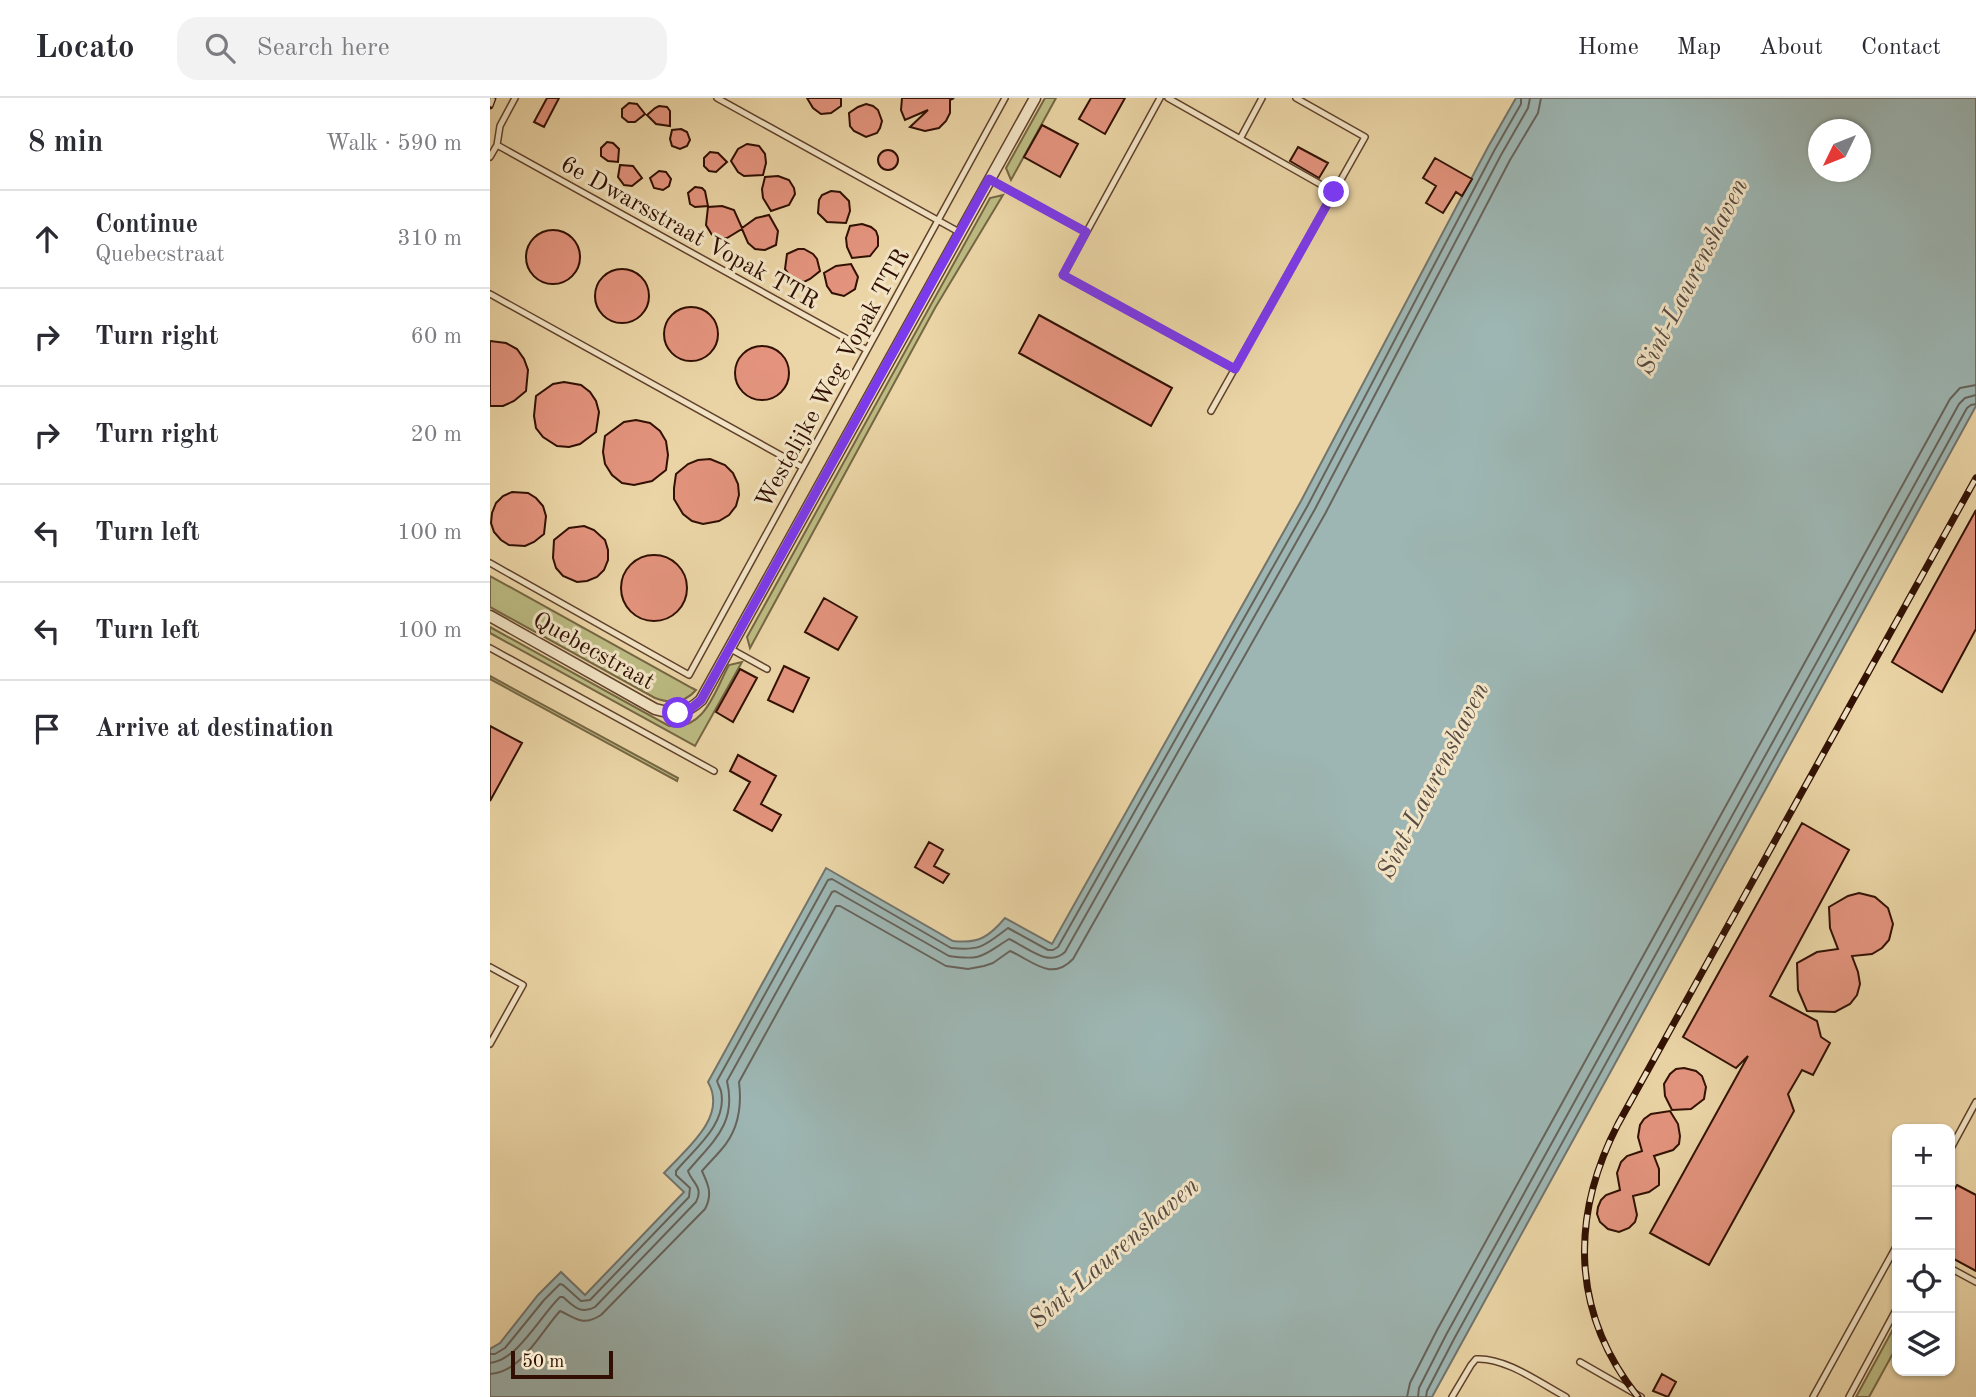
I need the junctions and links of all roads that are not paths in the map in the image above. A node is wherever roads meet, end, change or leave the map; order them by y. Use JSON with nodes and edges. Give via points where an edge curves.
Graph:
{"nodes":[{"id":1,"x":516,"y":98,"type":"edge"},
{"id":2,"x":717,"y":98,"type":"edge"},
{"id":3,"x":1005,"y":98,"type":"edge"},
{"id":4,"x":1035,"y":98,"type":"edge"},
{"id":5,"x":1160,"y":98,"type":"edge"},
{"id":6,"x":1168,"y":98,"type":"edge"},
{"id":7,"x":1262,"y":98,"type":"edge"},
{"id":8,"x":1296,"y":98,"type":"edge"},
{"id":9,"x":1240,"y":139,"type":"junction"},
{"id":10,"x":497,"y":145,"type":"junction"},
{"id":11,"x":490,"y":157,"type":"edge"},
{"id":12,"x":989,"y":179,"type":"junction"},
{"id":13,"x":1334,"y":192,"type":"junction"},
{"id":14,"x":938,"y":220,"type":"junction"},
{"id":15,"x":959,"y":232,"type":"junction"},
{"id":16,"x":1086,"y":232,"type":"junction"},
{"id":17,"x":490,"y":294,"type":"edge"},
{"id":18,"x":867,"y":350,"type":"junction"},
{"id":19,"x":1235,"y":369,"type":"junction"},
{"id":20,"x":1211,"y":411,"type":"dead end"},
{"id":21,"x":803,"y":467,"type":"junction"},
{"id":22,"x":490,"y":563,"type":"edge"},
{"id":23,"x":490,"y":616,"type":"edge"},
{"id":24,"x":490,"y":648,"type":"edge"},
{"id":25,"x":729,"y":648,"type":"junction"},
{"id":26,"x":767,"y":668,"type":"dead end"},
{"id":27,"x":714,"y":771,"type":"dead end"},
{"id":28,"x":490,"y":967,"type":"edge"},
{"id":29,"x":490,"y":1044,"type":"edge"},
{"id":30,"x":1976,"y":1102,"type":"edge"},
{"id":31,"x":1955,"y":1141,"type":"edge"},
{"id":32,"x":1894,"y":1250,"type":"edge"},
{"id":33,"x":1955,"y":1271,"type":"edge"},
{"id":34,"x":1976,"y":1282,"type":"edge"},
{"id":35,"x":1894,"y":1313,"type":"edge"},
{"id":36,"x":1580,"y":1362,"type":"dead end"},
{"id":37,"x":1452,"y":1397,"type":"edge"},
{"id":38,"x":1566,"y":1397,"type":"edge"},
{"id":39,"x":1641,"y":1397,"type":"edge"},
{"id":40,"x":1813,"y":1397,"type":"edge"},
{"id":41,"x":1849,"y":1397,"type":"edge"}],
"edges":[{"from":1,"to":10,"type":"lane","via":[[500,126]]},
{"from":2,"to":14,"type":"lane"},
{"from":3,"to":14,"type":"lane","name":"Westelijke Weg Vopak TTR"},
{"from":4,"to":12,"type":"street","name":"Quebecstraat"},
{"from":5,"to":16,"type":"lane"},
{"from":6,"to":9,"type":"lane"},
{"from":7,"to":9,"type":"lane"},
{"from":8,"to":13,"type":"lane","via":[[1365,137]]},
{"from":9,"to":13,"type":"lane"},
{"from":10,"to":11,"type":"lane"},
{"from":10,"to":18,"type":"lane","name":"6e Dwarsstraat Vopak TTR"},
{"from":12,"to":15,"type":"street","name":"Quebecstraat"},
{"from":12,"to":16,"type":"lane"},
{"from":13,"to":19,"type":"lane"},
{"from":14,"to":15,"type":"lane"},
{"from":14,"to":18,"type":"lane","name":"Westelijke Weg Vopak TTR"},
{"from":15,"to":25,"type":"street","name":"Quebecstraat"},
{"from":16,"to":19,"type":"lane","via":[[1063,275]]},
{"from":17,"to":21,"type":"lane"},
{"from":18,"to":21,"type":"lane","name":"Westelijke Weg Vopak TTR"},
{"from":19,"to":20,"type":"lane"},
{"from":21,"to":22,"type":"lane","name":"Westelijke Weg Vopak TTR","via":[[689,675]]},
{"from":23,"to":25,"type":"street","name":"Quebecstraat","via":[[669,713],[688,711],[701,700]]},
{"from":24,"to":27,"type":"lane"},
{"from":25,"to":26,"type":"lane"},
{"from":28,"to":29,"type":"lane","via":[[523,985]]},
{"from":30,"to":31,"type":"lane"},
{"from":32,"to":40,"type":"lane"},
{"from":33,"to":34,"type":"lane"},
{"from":35,"to":41,"type":"lane"},
{"from":36,"to":39,"type":"lane"},
{"from":37,"to":38,"type":"lane","via":[[1476,1359],[1496,1360]]}]}
